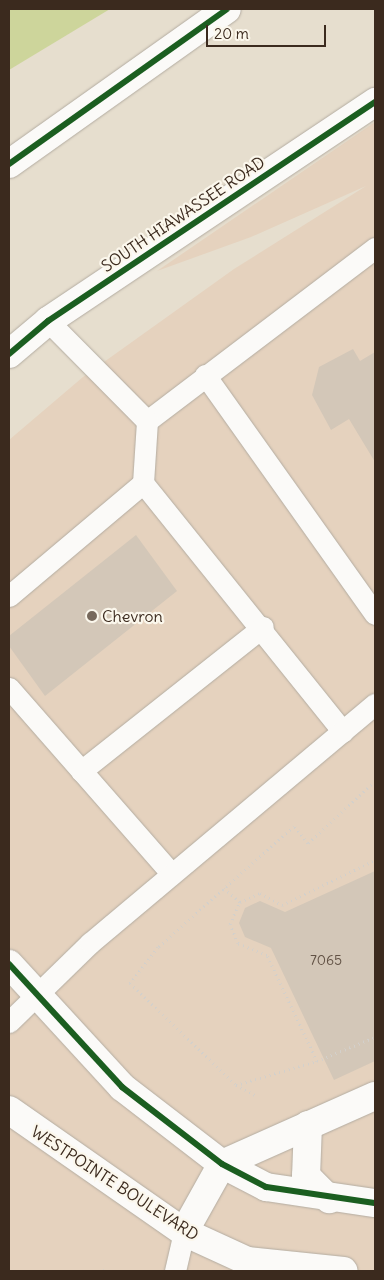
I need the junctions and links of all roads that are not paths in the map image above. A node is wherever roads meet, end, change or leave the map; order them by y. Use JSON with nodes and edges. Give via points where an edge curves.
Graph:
{"nodes":[{"id":1,"x":227,"y":9,"type":"edge"},
{"id":2,"x":375,"y":102,"type":"edge"},
{"id":3,"x":9,"y":164,"type":"edge"},
{"id":4,"x":375,"y":248,"type":"edge"},
{"id":5,"x":48,"y":321,"type":"junction"},
{"id":6,"x":9,"y":354,"type":"edge"},
{"id":7,"x":205,"y":375,"type":"junction"},
{"id":8,"x":147,"y":421,"type":"junction"},
{"id":9,"x":143,"y":483,"type":"junction"},
{"id":10,"x":9,"y":596,"type":"edge"},
{"id":11,"x":375,"y":614,"type":"edge"},
{"id":12,"x":263,"y":627,"type":"junction"},
{"id":13,"x":9,"y":688,"type":"edge"},
{"id":14,"x":375,"y":704,"type":"edge"},
{"id":15,"x":343,"y":732,"type":"junction"},
{"id":16,"x":81,"y":772,"type":"junction"},
{"id":17,"x":171,"y":873,"type":"junction"},
{"id":18,"x":9,"y":964,"type":"edge"},
{"id":19,"x":37,"y":995,"type":"junction"},
{"id":20,"x":9,"y":1022,"type":"edge"},
{"id":21,"x":375,"y":1096,"type":"edge"},
{"id":22,"x":9,"y":1110,"type":"edge"},
{"id":23,"x":308,"y":1126,"type":"junction"},
{"id":24,"x":222,"y":1164,"type":"junction"},
{"id":25,"x":329,"y":1200,"type":"junction"},
{"id":26,"x":375,"y":1203,"type":"edge"},
{"id":27,"x":184,"y":1232,"type":"junction"},
{"id":28,"x":175,"y":1271,"type":"edge"},
{"id":29,"x":343,"y":1271,"type":"edge"}],
"edges":[{"from":1,"to":3,"type":"street"},
{"from":2,"to":5,"type":"street","name":"SOUTH HIAWASSEE ROAD"},
{"from":4,"to":7,"type":"lane"},
{"from":5,"to":6,"type":"street","name":"SOUTH HIAWASSEE ROAD"},
{"from":5,"to":8,"type":"lane"},
{"from":7,"to":8,"type":"lane"},
{"from":7,"to":11,"type":"lane"},
{"from":8,"to":9,"type":"lane"},
{"from":9,"to":10,"type":"lane"},
{"from":9,"to":12,"type":"lane"},
{"from":12,"to":15,"type":"lane"},
{"from":12,"to":16,"type":"lane"},
{"from":13,"to":16,"type":"lane"},
{"from":14,"to":15,"type":"lane"},
{"from":15,"to":17,"type":"lane"},
{"from":16,"to":17,"type":"lane"},
{"from":17,"to":19,"type":"lane"},
{"from":18,"to":19,"type":"street"},
{"from":19,"to":20,"type":"lane"},
{"from":19,"to":24,"type":"street","via":[[122,1087]]},
{"from":21,"to":23,"type":"street"},
{"from":22,"to":27,"type":"street","name":"WESTPOINTE BOULEVARD"},
{"from":23,"to":24,"type":"street"},
{"from":23,"to":25,"type":"street","via":[[306,1176]]},
{"from":24,"to":25,"type":"street","via":[[266,1188]]},
{"from":24,"to":27,"type":"street"},
{"from":25,"to":26,"type":"street"},
{"from":27,"to":28,"type":"lane"},
{"from":27,"to":29,"type":"street","name":"WESTPOINTE BOULEVARD","via":[[247,1261]]}]}
